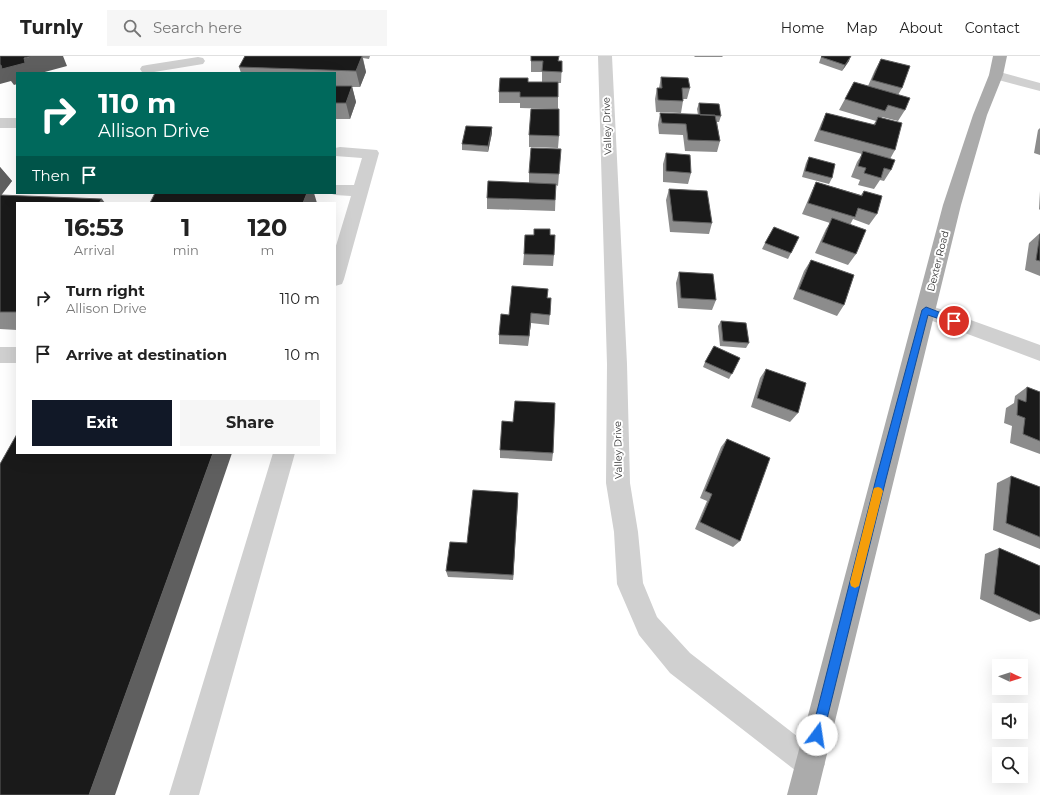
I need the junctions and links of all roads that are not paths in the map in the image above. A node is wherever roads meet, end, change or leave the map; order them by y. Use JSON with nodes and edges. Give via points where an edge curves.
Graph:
{"nodes":[{"id":1,"x":605,"y":56,"type":"edge"},
{"id":2,"x":198,"y":61,"type":"dead end"},
{"id":3,"x":998,"y":65,"type":"edge"},
{"id":4,"x":147,"y":69,"type":"dead end"},
{"id":5,"x":1040,"y":87,"type":"edge"},
{"id":6,"x":0,"y":123,"type":"edge"},
{"id":7,"x":16,"y":124,"type":"edge"},
{"id":8,"x":340,"y":152,"type":"dead end"},
{"id":9,"x":336,"y":190,"type":"edge"},
{"id":10,"x":361,"y":192,"type":"junction"},
{"id":11,"x":336,"y":276,"type":"edge"},
{"id":12,"x":926,"y":310,"type":"junction"},
{"id":13,"x":1040,"y":353,"type":"edge"},
{"id":14,"x":0,"y":355,"type":"edge"},
{"id":15,"x":16,"y":356,"type":"edge"},
{"id":16,"x":284,"y":454,"type":"edge"},
{"id":17,"x":809,"y":785,"type":"edge"},
{"id":18,"x":184,"y":795,"type":"edge"}],
"edges":[{"from":1,"to":17,"type":"street","name":"Valley Drive","via":[[617,364],[618,483],[626,532],[630,584],[648,626],[680,663]]},
{"from":2,"to":4,"type":"street"},
{"from":3,"to":5,"type":"street"},
{"from":3,"to":12,"type":"main road","name":"Dexter Road","via":[[952,205]]},
{"from":6,"to":7,"type":"street"},
{"from":8,"to":10,"type":"street","via":[[372,153]]},
{"from":9,"to":10,"type":"street"},
{"from":10,"to":11,"type":"street"},
{"from":12,"to":13,"type":"street"},
{"from":12,"to":17,"type":"main road","name":"Dexter Road","via":[[881,479]]},
{"from":14,"to":15,"type":"street"},
{"from":16,"to":18,"type":"street"}]}
